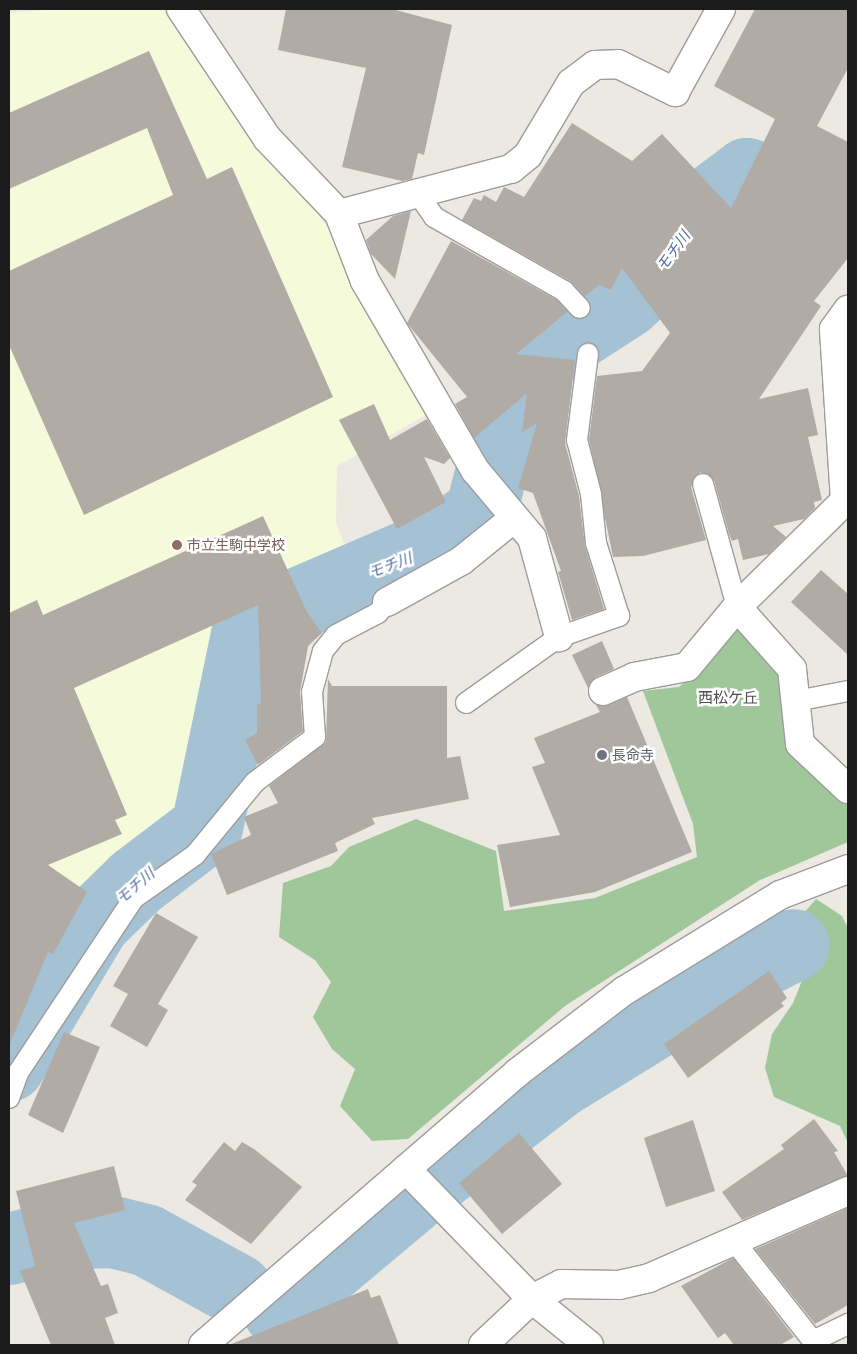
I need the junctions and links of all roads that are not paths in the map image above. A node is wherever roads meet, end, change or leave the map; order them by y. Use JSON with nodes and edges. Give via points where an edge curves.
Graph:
{"nodes":[{"id":1,"x":721,"y":9,"type":"edge"},
{"id":2,"x":194,"y":13,"type":"edge"},
{"id":3,"x":416,"y":191,"type":"junction"},
{"id":4,"x":339,"y":214,"type":"junction"},
{"id":5,"x":580,"y":308,"type":"dead end"},
{"id":6,"x":848,"y":310,"type":"edge"},
{"id":7,"x":588,"y":354,"type":"dead end"},
{"id":8,"x":703,"y":484,"type":"dead end"},
{"id":9,"x":510,"y":515,"type":"junction"},
{"id":10,"x":387,"y":602,"type":"joint"},
{"id":11,"x":737,"y":607,"type":"junction"},
{"id":12,"x":559,"y":636,"type":"junction"},
{"id":13,"x":603,"y":691,"type":"dead end"},
{"id":14,"x":848,"y":691,"type":"edge"},
{"id":15,"x":796,"y":701,"type":"junction"},
{"id":16,"x":466,"y":703,"type":"dead end"},
{"id":17,"x":848,"y":789,"type":"edge"},
{"id":18,"x":848,"y":869,"type":"edge"},
{"id":19,"x":9,"y":1098,"type":"edge"},
{"id":20,"x":410,"y":1173,"type":"junction"},
{"id":21,"x":848,"y":1191,"type":"edge"},
{"id":22,"x":734,"y":1241,"type":"junction"},
{"id":23,"x":532,"y":1298,"type":"junction"},
{"id":24,"x":848,"y":1324,"type":"edge"},
{"id":25,"x":490,"y":1342,"type":"edge"},
{"id":26,"x":202,"y":1345,"type":"edge"},
{"id":27,"x":589,"y":1345,"type":"edge"}],
"edges":[{"from":1,"to":3,"type":"street","via":[[675,92],[618,64],[595,65],[571,83],[528,155],[510,169]]},
{"from":2,"to":4,"type":"street","via":[[267,138]]},
{"from":3,"to":4,"type":"street"},
{"from":3,"to":5,"type":"lane","via":[[434,217],[564,291]]},
{"from":4,"to":9,"type":"street","via":[[365,281],[476,470]]},
{"from":6,"to":11,"type":"street","via":[[834,329],[846,502]]},
{"from":7,"to":12,"type":"lane","via":[[577,440],[591,494],[596,543],[618,616]]},
{"from":8,"to":11,"type":"lane"},
{"from":9,"to":10,"type":"street","via":[[462,561]]},
{"from":9,"to":12,"type":"street","via":[[532,538]]},
{"from":10,"to":19,"type":"lane","via":[[378,613],[336,635],[323,651],[312,692],[315,738],[255,782],[195,855],[134,898],[18,1073]]},
{"from":11,"to":13,"type":"street","via":[[687,667],[634,677]]},
{"from":11,"to":15,"type":"street","via":[[792,668]]},
{"from":12,"to":16,"type":"lane"},
{"from":14,"to":15,"type":"lane"},
{"from":15,"to":17,"type":"street","via":[[800,744]]},
{"from":18,"to":20,"type":"street","via":[[780,895],[624,991],[518,1072]]},
{"from":20,"to":23,"type":"street"},
{"from":20,"to":26,"type":"street"},
{"from":21,"to":22,"type":"street"},
{"from":22,"to":23,"type":"street","via":[[648,1278],[618,1285],[561,1284]]},
{"from":22,"to":24,"type":"lane","via":[[813,1341]]},
{"from":23,"to":25,"type":"street"},
{"from":23,"to":27,"type":"street"}]}
